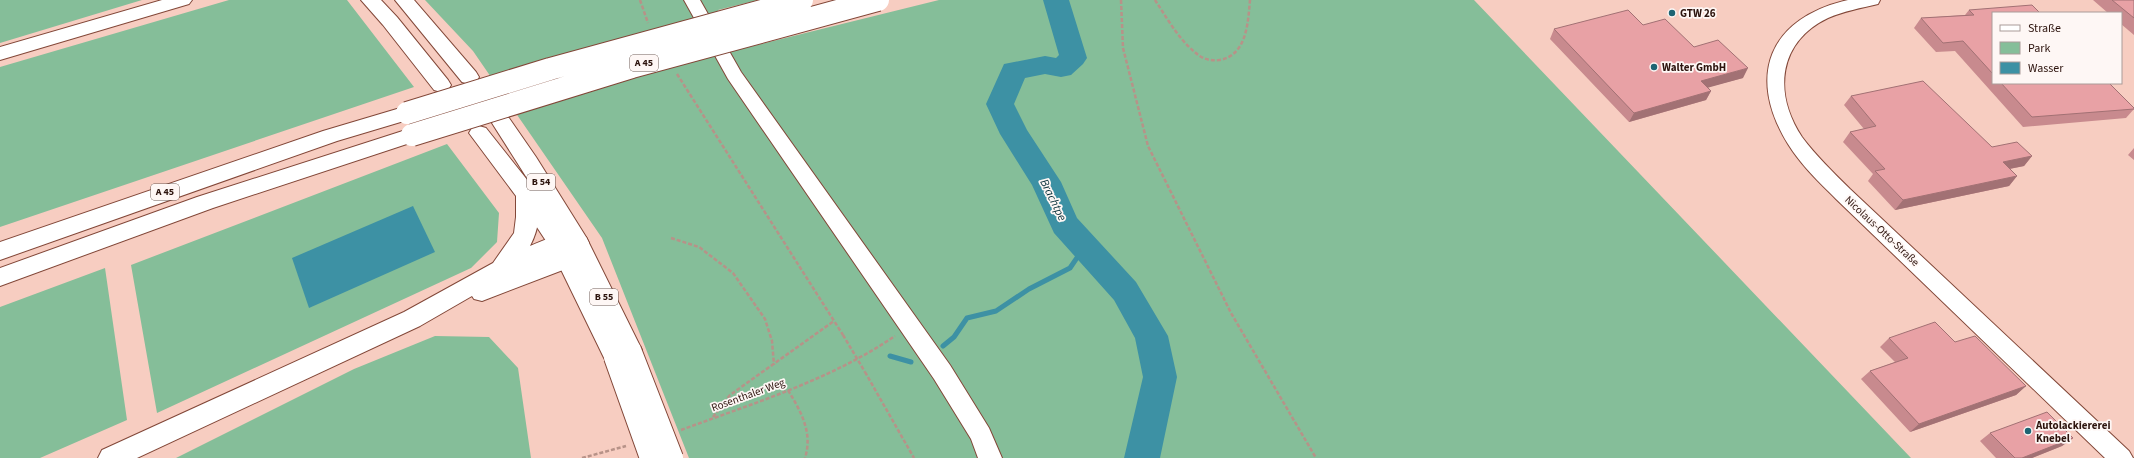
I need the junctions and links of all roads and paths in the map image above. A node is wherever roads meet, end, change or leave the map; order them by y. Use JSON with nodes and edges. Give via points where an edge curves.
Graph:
{"nodes":[{"id":1,"x":182,"y":0,"type":"edge"},
{"id":2,"x":370,"y":0,"type":"edge"},
{"id":3,"x":404,"y":0,"type":"edge"},
{"id":4,"x":640,"y":0,"type":"edge"},
{"id":5,"x":692,"y":0,"type":"edge"},
{"id":6,"x":802,"y":0,"type":"edge"},
{"id":7,"x":878,"y":0,"type":"edge"},
{"id":8,"x":1121,"y":0,"type":"edge"},
{"id":9,"x":1155,"y":0,"type":"edge"},
{"id":10,"x":1250,"y":0,"type":"edge"},
{"id":11,"x":1872,"y":0,"type":"edge"},
{"id":12,"x":651,"y":27,"type":"dead end"},
{"id":13,"x":0,"y":54,"type":"edge"},
{"id":14,"x":676,"y":74,"type":"dead end"},
{"id":15,"x":468,"y":77,"type":"dead end"},
{"id":16,"x":441,"y":85,"type":"dead end"},
{"id":17,"x":502,"y":123,"type":"dead end"},
{"id":18,"x":479,"y":133,"type":"dead end"},
{"id":19,"x":527,"y":194,"type":"junction"},
{"id":20,"x":670,"y":238,"type":"dead end"},
{"id":21,"x":568,"y":248,"type":"junction"},
{"id":22,"x":0,"y":251,"type":"edge"},
{"id":23,"x":498,"y":270,"type":"junction"},
{"id":24,"x":0,"y":277,"type":"edge"},
{"id":25,"x":412,"y":319,"type":"junction"},
{"id":26,"x":834,"y":321,"type":"junction"},
{"id":27,"x":910,"y":326,"type":"junction"},
{"id":28,"x":622,"y":354,"type":"junction"},
{"id":29,"x":774,"y":366,"type":"junction"},
{"id":30,"x":788,"y":390,"type":"junction"},
{"id":31,"x":712,"y":418,"type":"junction"},
{"id":32,"x":674,"y":432,"type":"dead end"},
{"id":33,"x":628,"y":445,"type":"dead end"},
{"id":34,"x":111,"y":458,"type":"edge"},
{"id":35,"x":582,"y":458,"type":"edge"},
{"id":36,"x":651,"y":458,"type":"edge"},
{"id":37,"x":672,"y":458,"type":"edge"},
{"id":38,"x":805,"y":458,"type":"edge"},
{"id":39,"x":914,"y":458,"type":"edge"},
{"id":40,"x":990,"y":458,"type":"edge"},
{"id":41,"x":1316,"y":458,"type":"edge"},
{"id":42,"x":2121,"y":458,"type":"edge"}],
"edges":[{"from":1,"to":13,"type":"main road"},
{"from":2,"to":16,"type":"main road"},
{"from":3,"to":15,"type":"main road"},
{"from":4,"to":12,"type":"path"},
{"from":5,"to":27,"type":"street","via":[[734,75]]},
{"from":6,"to":22,"type":"main road","number":"A 45","bridge":true,"via":[[565,65],[330,136]]},
{"from":7,"to":24,"type":"main road","number":"A 45","bridge":true,"via":[[632,67],[316,165],[119,232]]},
{"from":8,"to":41,"type":"path","via":[[1123,48],[1148,146],[1231,313]]},
{"from":9,"to":10,"type":"path","via":[[1173,27],[1201,57],[1220,60],[1229,57],[1242,44],[1247,29]]},
{"from":11,"to":42,"type":"street","name":"Nicolaus-Otto-Straße","via":[[1828,11],[1808,21],[1788,39],[1778,63],[1775,80],[1781,112],[1790,132],[1818,170]]},
{"from":14,"to":26,"type":"path"},
{"from":17,"to":21,"type":"main road","number":"B 54","via":[[529,162]]},
{"from":18,"to":19,"type":"main road","number":"B 54"},
{"from":19,"to":21,"type":"main road","number":"B 55"},
{"from":19,"to":23,"type":"main road","via":[[528,228],[520,246]]},
{"from":20,"to":29,"type":"path","via":[[698,247],[733,273],[765,319],[772,341]]},
{"from":21,"to":23,"type":"main road"},
{"from":21,"to":25,"type":"main road"},
{"from":21,"to":28,"type":"main road","number":"B 55"},
{"from":23,"to":25,"type":"main road"},
{"from":25,"to":34,"type":"main road"},
{"from":26,"to":29,"type":"path"},
{"from":26,"to":39,"type":"path","bridge":true},
{"from":27,"to":30,"type":"path","name":"Rosenthaler Weg","via":[[843,368]]},
{"from":27,"to":40,"type":"street","via":[[981,435]]},
{"from":28,"to":36,"type":"main road","number":"B 55","bridge":true},
{"from":28,"to":37,"type":"main road","number":"B 55","bridge":true},
{"from":29,"to":31,"type":"path","via":[[730,395]]},
{"from":30,"to":31,"type":"path","name":"Rosenthaler Weg"},
{"from":30,"to":38,"type":"path","via":[[806,421],[808,439]]},
{"from":31,"to":32,"type":"path","name":"Rosenthaler Weg"},
{"from":33,"to":35,"type":"path"}]}
